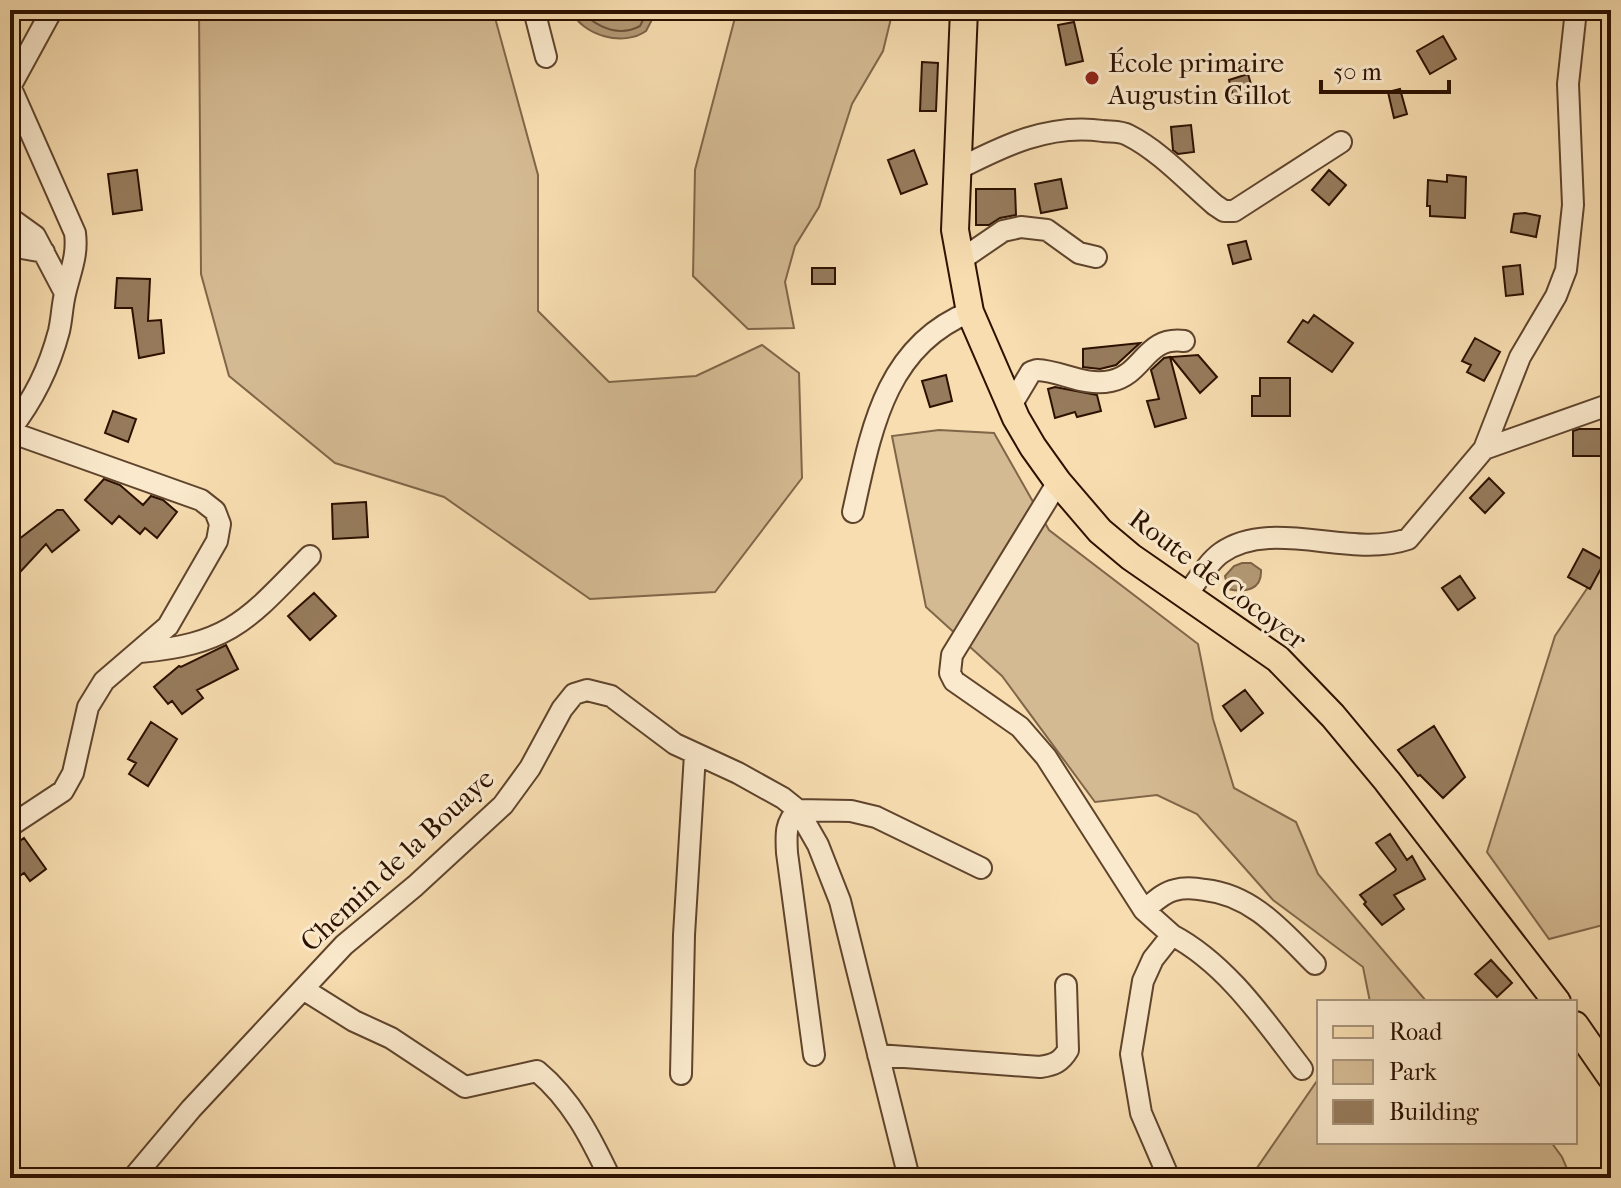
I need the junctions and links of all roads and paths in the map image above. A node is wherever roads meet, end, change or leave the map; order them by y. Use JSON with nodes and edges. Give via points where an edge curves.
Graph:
{"nodes":[{"id":1,"x":52,"y":10,"type":"edge"},
{"id":2,"x":534,"y":10,"type":"edge"},
{"id":3,"x":964,"y":10,"type":"edge"},
{"id":4,"x":1576,"y":10,"type":"edge"},
{"id":5,"x":546,"y":57,"type":"dead end"},
{"id":6,"x":10,"y":87,"type":"edge"},
{"id":7,"x":1341,"y":142,"type":"dead end"},
{"id":8,"x":956,"y":170,"type":"junction"},
{"id":9,"x":10,"y":218,"type":"edge"},
{"id":10,"x":10,"y":246,"type":"edge"},
{"id":11,"x":44,"y":252,"type":"junction"},
{"id":12,"x":1096,"y":257,"type":"dead end"},
{"id":13,"x":962,"y":259,"type":"junction"},
{"id":14,"x":65,"y":293,"type":"junction"},
{"id":15,"x":970,"y":312,"type":"junction"},
{"id":16,"x":1184,"y":341,"type":"dead end"},
{"id":17,"x":1611,"y":404,"type":"edge"},
{"id":18,"x":1010,"y":407,"type":"junction"},
{"id":19,"x":10,"y":431,"type":"edge"},
{"id":20,"x":1484,"y":449,"type":"junction"},
{"id":21,"x":1058,"y":482,"type":"junction"},
{"id":22,"x":853,"y":512,"type":"dead end"},
{"id":23,"x":310,"y":556,"type":"dead end"},
{"id":24,"x":1186,"y":596,"type":"junction"},
{"id":25,"x":140,"y":652,"type":"junction"},
{"id":26,"x":695,"y":754,"type":"junction"},
{"id":27,"x":798,"y":810,"type":"junction"},
{"id":28,"x":10,"y":826,"type":"edge"},
{"id":29,"x":981,"y":868,"type":"dead end"},
{"id":30,"x":1144,"y":910,"type":"junction"},
{"id":31,"x":1172,"y":935,"type":"junction"},
{"id":32,"x":1315,"y":964,"type":"dead end"},
{"id":33,"x":1066,"y":985,"type":"dead end"},
{"id":34,"x":303,"y":989,"type":"junction"},
{"id":35,"x":1555,"y":1000,"type":"edge"},
{"id":36,"x":1577,"y":1028,"type":"edge"},
{"id":37,"x":814,"y":1055,"type":"dead end"},
{"id":38,"x":878,"y":1055,"type":"junction"},
{"id":39,"x":1302,"y":1069,"type":"dead end"},
{"id":40,"x":1609,"y":1070,"type":"edge"},
{"id":41,"x":681,"y":1074,"type":"dead end"},
{"id":42,"x":133,"y":1178,"type":"edge"},
{"id":43,"x":610,"y":1178,"type":"edge"},
{"id":44,"x":909,"y":1178,"type":"edge"},
{"id":45,"x":1169,"y":1178,"type":"edge"}],
"edges":[{"from":1,"to":6,"type":"street"},
{"from":2,"to":5,"type":"street"},
{"from":3,"to":8,"type":"main road","name":"Route de Cocoyer"},
{"from":4,"to":20,"type":"street","via":[[1568,84],[1573,205],[1566,270],[1520,357]]},
{"from":6,"to":14,"type":"street","via":[[75,233],[76,261]]},
{"from":7,"to":8,"type":"street","via":[[1234,211],[1215,205],[1125,133],[1053,131],[1015,141]]},
{"from":8,"to":13,"type":"main road","name":"Route de Cocoyer","via":[[955,230]]},
{"from":9,"to":11,"type":"street","via":[[35,236]]},
{"from":10,"to":11,"type":"street"},
{"from":11,"to":14,"type":"street"},
{"from":12,"to":13,"type":"street","via":[[1079,253],[1047,230],[1021,227],[1003,231]]},
{"from":13,"to":15,"type":"main road","name":"Route de Cocoyer"},
{"from":14,"to":19,"type":"street","via":[[45,372]]},
{"from":15,"to":18,"type":"main road","name":"Route de Cocoyer"},
{"from":15,"to":22,"type":"street","via":[[924,337],[903,366],[871,432]]},
{"from":16,"to":18,"type":"street","via":[[1154,347],[1126,377],[1107,382],[1031,372]]},
{"from":17,"to":20,"type":"street"},
{"from":18,"to":21,"type":"main road","name":"Route de Cocoyer"},
{"from":19,"to":25,"type":"street","via":[[201,500],[215,511],[220,524],[217,541],[168,626]]},
{"from":20,"to":24,"type":"street","via":[[1408,539],[1392,545],[1249,541],[1217,555]]},
{"from":21,"to":24,"type":"main road","name":"Route de Cocoyer","via":[[1100,531]]},
{"from":21,"to":30,"type":"street","via":[[952,655],[950,673],[1020,727],[1046,757]]},
{"from":23,"to":25,"type":"street","via":[[253,614],[225,633],[201,643]]},
{"from":24,"to":35,"type":"main road","name":"Route de Cocoyer","via":[[1278,659],[1333,716]]},
{"from":25,"to":28,"type":"street","via":[[104,681],[88,707],[73,773],[63,791]]},
{"from":26,"to":27,"type":"street","name":"Chemin de la Bouaye","via":[[772,791]]},
{"from":26,"to":34,"type":"street","name":"Chemin de la Bouaye","via":[[611,696],[587,690],[574,694],[503,805],[344,945]]},
{"from":26,"to":41,"type":"street"},
{"from":27,"to":29,"type":"street","via":[[876,817]]},
{"from":27,"to":37,"type":"street","via":[[786,828],[787,853]]},
{"from":27,"to":38,"type":"street","name":"Chemin de la Bouaye","via":[[840,901]]},
{"from":30,"to":31,"type":"street"},
{"from":30,"to":32,"type":"street","via":[[1172,890],[1224,892],[1247,902]]},
{"from":31,"to":39,"type":"street","via":[[1209,960],[1252,1004]]},
{"from":31,"to":45,"type":"street","via":[[1143,981],[1131,1054],[1141,1113]]},
{"from":33,"to":38,"type":"street","via":[[1068,1050],[1054,1065]]},
{"from":34,"to":42,"type":"street","name":"Chemin de la Bouaye"},
{"from":34,"to":43,"type":"street","via":[[465,1087],[537,1071],[557,1088]]},
{"from":36,"to":40,"type":"main road"},
{"from":38,"to":44,"type":"street","name":"Chemin de la Bouaye"}]}
